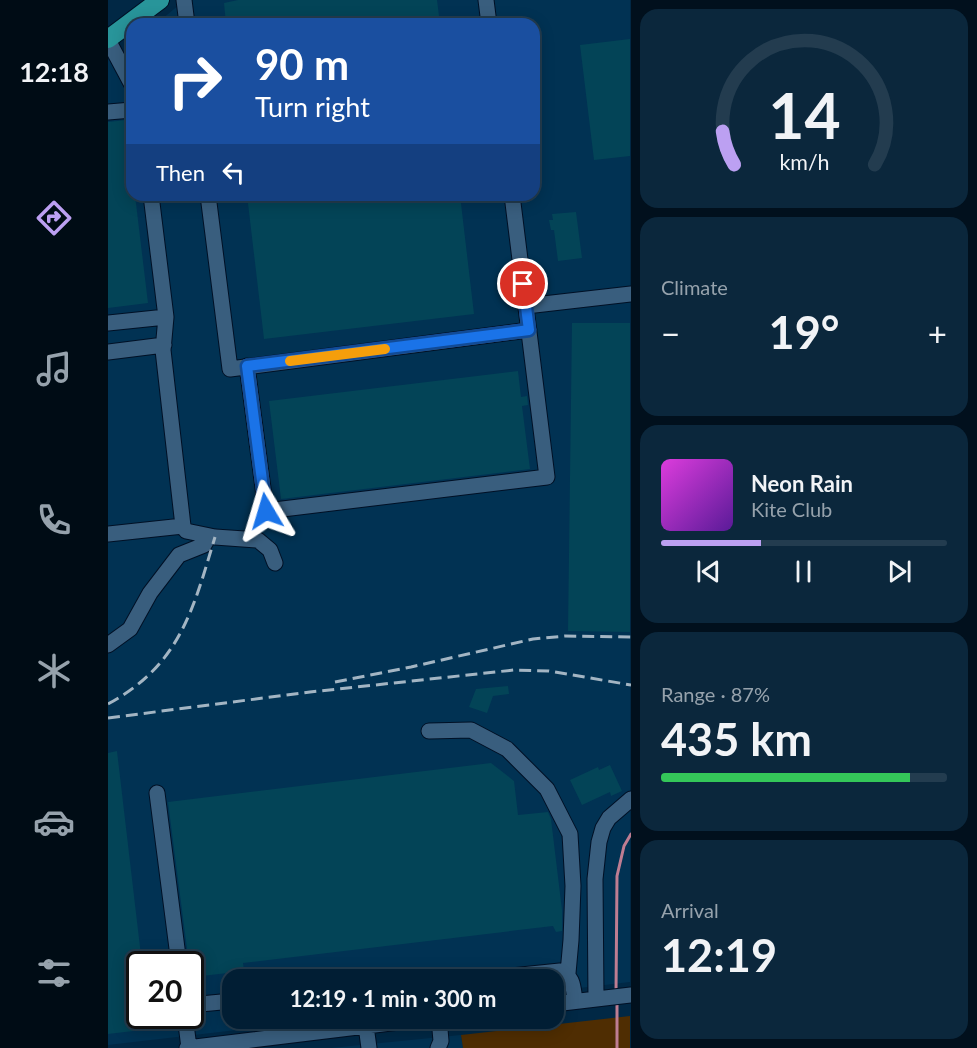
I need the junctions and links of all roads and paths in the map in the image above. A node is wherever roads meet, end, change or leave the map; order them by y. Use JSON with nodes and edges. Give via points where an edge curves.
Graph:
{"nodes":[{"id":1,"x":160,"y":0,"type":"edge"},
{"id":2,"x":184,"y":0,"type":"edge"},
{"id":3,"x":486,"y":0,"type":"edge"},
{"id":4,"x":137,"y":18,"type":"edge"},
{"id":5,"x":186,"y":18,"type":"edge"},
{"id":6,"x":488,"y":18,"type":"edge"},
{"id":7,"x":126,"y":26,"type":"edge"},
{"id":8,"x":108,"y":40,"type":"edge"},
{"id":9,"x":126,"y":74,"type":"edge"},
{"id":10,"x":126,"y":110,"type":"edge"},
{"id":11,"x":108,"y":112,"type":"edge"},
{"id":12,"x":152,"y":201,"type":"edge"},
{"id":13,"x":209,"y":201,"type":"edge"},
{"id":14,"x":513,"y":201,"type":"edge"},
{"id":15,"x":630,"y":294,"type":"edge"},
{"id":16,"x":526,"y":306,"type":"junction"},
{"id":17,"x":166,"y":317,"type":"junction"},
{"id":18,"x":108,"y":323,"type":"edge"},
{"id":19,"x":529,"y":330,"type":"junction"},
{"id":20,"x":164,"y":345,"type":"junction"},
{"id":21,"x":108,"y":352,"type":"edge"},
{"id":22,"x":247,"y":366,"type":"junction"},
{"id":23,"x":183,"y":526,"type":"junction"},
{"id":24,"x":108,"y":534,"type":"edge"},
{"id":25,"x":210,"y":536,"type":"junction"},
{"id":26,"x":275,"y":563,"type":"dead end"},
{"id":27,"x":108,"y":645,"type":"edge"},
{"id":28,"x":429,"y":731,"type":"dead end"},
{"id":29,"x":157,"y":793,"type":"dead end"},
{"id":30,"x":630,"y":799,"type":"edge"},
{"id":31,"x":177,"y":951,"type":"edge"},
{"id":32,"x":564,"y":972,"type":"edge"},
{"id":33,"x":568,"y":973,"type":"junction"},
{"id":34,"x":613,"y":997,"type":"edge"},
{"id":35,"x":575,"y":1001,"type":"junction"},
{"id":36,"x":222,"y":1002,"type":"edge"},
{"id":37,"x":564,"y":1003,"type":"edge"},
{"id":38,"x":204,"y":1004,"type":"edge"},
{"id":39,"x":186,"y":1029,"type":"edge"},
{"id":40,"x":275,"y":1029,"type":"edge"},
{"id":41,"x":353,"y":1029,"type":"edge"},
{"id":42,"x":366,"y":1029,"type":"edge"},
{"id":43,"x":440,"y":1029,"type":"edge"},
{"id":44,"x":276,"y":1037,"type":"junction"},
{"id":45,"x":301,"y":1041,"type":"edge"},
{"id":46,"x":224,"y":1046,"type":"edge"},
{"id":47,"x":188,"y":1048,"type":"edge"},
{"id":48,"x":369,"y":1048,"type":"edge"},
{"id":49,"x":438,"y":1048,"type":"edge"}],
"edges":[{"from":1,"to":4,"type":"main road"},
{"from":2,"to":5,"type":"street"},
{"from":3,"to":6,"type":"street"},
{"from":7,"to":8,"type":"main road"},
{"from":8,"to":9,"type":"street"},
{"from":10,"to":11,"type":"street"},
{"from":12,"to":17,"type":"street"},
{"from":13,"to":22,"type":"street","via":[[230,369]]},
{"from":14,"to":16,"type":"street"},
{"from":15,"to":16,"type":"street"},
{"from":16,"to":19,"type":"street"},
{"from":17,"to":18,"type":"street"},
{"from":17,"to":20,"type":"street"},
{"from":19,"to":22,"type":"street"},
{"from":19,"to":22,"type":"street","via":[[547,477],[266,511]]},
{"from":20,"to":21,"type":"street"},
{"from":20,"to":23,"type":"street"},
{"from":23,"to":24,"type":"street"},
{"from":23,"to":25,"type":"street","via":[[186,531]]},
{"from":25,"to":26,"type":"street","via":[[258,540],[270,550]]},
{"from":25,"to":27,"type":"street","via":[[204,545],[179,555],[150,593],[130,629]]},
{"from":28,"to":33,"type":"street","via":[[471,730],[507,749],[547,789],[570,834],[573,886]]},
{"from":29,"to":31,"type":"street"},
{"from":30,"to":34,"type":"street","via":[[609,818],[597,848],[595,879]]},
{"from":32,"to":33,"type":"street"},
{"from":33,"to":35,"type":"street"},
{"from":34,"to":35,"type":"street"},
{"from":35,"to":37,"type":"street"},
{"from":36,"to":38,"type":"street"},
{"from":39,"to":47,"type":"street"},
{"from":40,"to":44,"type":"street"},
{"from":41,"to":45,"type":"street"},
{"from":42,"to":48,"type":"street"},
{"from":43,"to":49,"type":"street"},
{"from":44,"to":45,"type":"street"},
{"from":44,"to":46,"type":"street"},
{"from":46,"to":47,"type":"street"}]}
